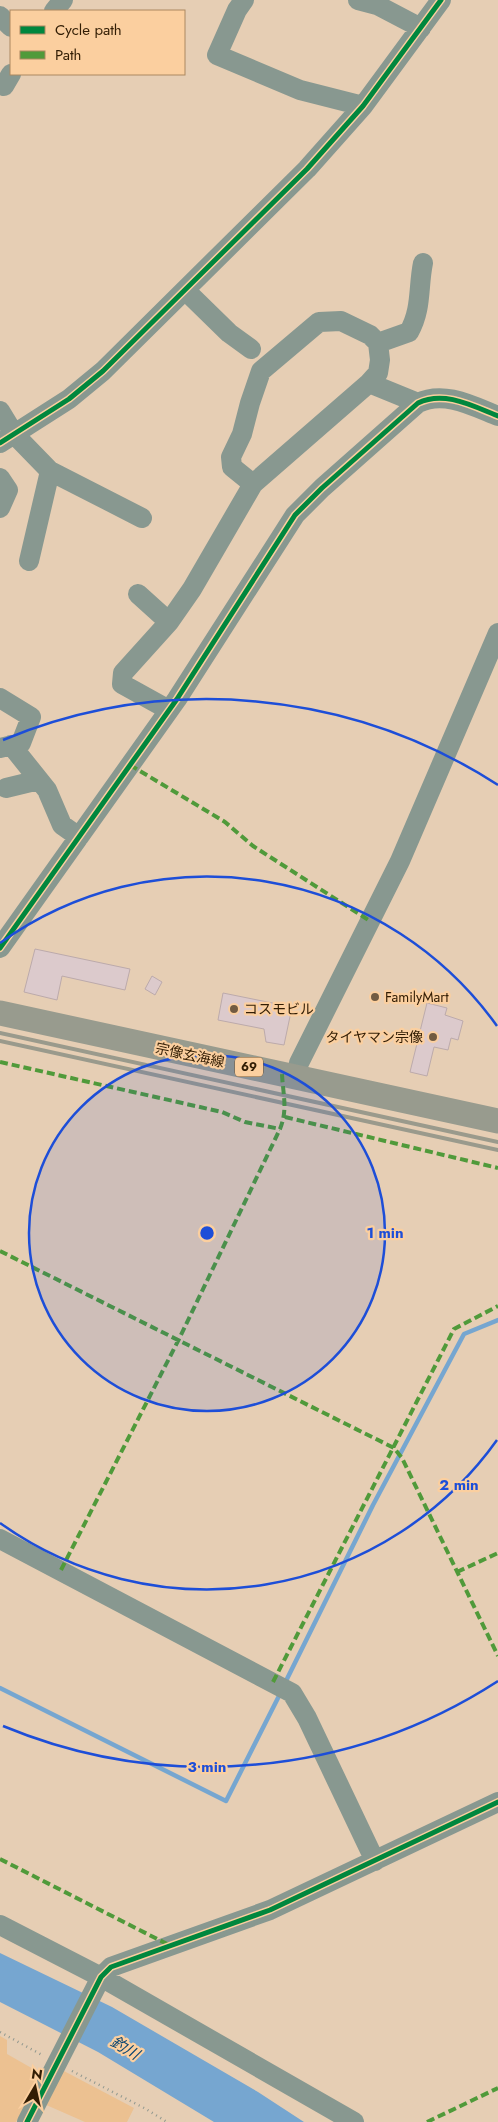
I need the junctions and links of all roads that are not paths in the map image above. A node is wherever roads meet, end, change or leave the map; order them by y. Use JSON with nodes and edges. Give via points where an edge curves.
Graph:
{"nodes":[{"id":1,"x":63,"y":0,"type":"edge"},
{"id":2,"x":244,"y":0,"type":"edge"},
{"id":3,"x":358,"y":0,"type":"edge"},
{"id":4,"x":441,"y":0,"type":"edge"},
{"id":5,"x":55,"y":10,"type":"edge"},
{"id":6,"x":0,"y":16,"type":"edge"},
{"id":7,"x":10,"y":26,"type":"edge"},
{"id":8,"x":421,"y":28,"type":"junction"},
{"id":9,"x":10,"y":75,"type":"edge"},
{"id":10,"x":0,"y":84,"type":"edge"},
{"id":11,"x":363,"y":106,"type":"junction"},
{"id":12,"x":423,"y":263,"type":"dead end"},
{"id":13,"x":185,"y":290,"type":"junction"},
{"id":14,"x":378,"y":343,"type":"junction"},
{"id":15,"x":251,"y":349,"type":"dead end"},
{"id":16,"x":369,"y":383,"type":"junction"},
{"id":17,"x":418,"y":403,"type":"junction"},
{"id":18,"x":0,"y":411,"type":"edge"},
{"id":19,"x":498,"y":416,"type":"edge"},
{"id":20,"x":7,"y":438,"type":"edge"},
{"id":21,"x":50,"y":471,"type":"junction"},
{"id":22,"x":0,"y":478,"type":"edge"},
{"id":23,"x":252,"y":484,"type":"junction"},
{"id":24,"x":0,"y":508,"type":"edge"},
{"id":25,"x":142,"y":518,"type":"dead end"},
{"id":26,"x":29,"y":561,"type":"dead end"},
{"id":27,"x":138,"y":594,"type":"dead end"},
{"id":28,"x":169,"y":622,"type":"junction"},
{"id":29,"x":498,"y":633,"type":"edge"},
{"id":30,"x":0,"y":698,"type":"edge"},
{"id":31,"x":169,"y":710,"type":"junction"},
{"id":32,"x":5,"y":747,"type":"edge"},
{"id":33,"x":39,"y":780,"type":"junction"},
{"id":34,"x":6,"y":788,"type":"dead end"},
{"id":35,"x":79,"y":837,"type":"junction"},
{"id":36,"x":3,"y":936,"type":"edge"},
{"id":37,"x":0,"y":1013,"type":"edge"},
{"id":38,"x":296,"y":1077,"type":"junction"},
{"id":39,"x":498,"y":1121,"type":"edge"},
{"id":40,"x":0,"y":1540,"type":"edge"},
{"id":41,"x":498,"y":1802,"type":"edge"},
{"id":42,"x":375,"y":1861,"type":"junction"},
{"id":43,"x":0,"y":1925,"type":"edge"},
{"id":44,"x":100,"y":1981,"type":"junction"},
{"id":45,"x":27,"y":2122,"type":"edge"},
{"id":46,"x":354,"y":2122,"type":"edge"}],
"edges":[{"from":1,"to":5,"type":"street"},
{"from":2,"to":11,"type":"street","via":[[217,55],[300,90]]},
{"from":3,"to":8,"type":"street"},
{"from":4,"to":8,"type":"street"},
{"from":6,"to":7,"type":"street"},
{"from":8,"to":11,"type":"street"},
{"from":9,"to":10,"type":"street","via":[[4,86]]},
{"from":11,"to":13,"type":"street","via":[[307,169]]},
{"from":12,"to":14,"type":"street","via":[[416,319],[409,332]]},
{"from":13,"to":15,"type":"street"},
{"from":13,"to":20,"type":"street","via":[[103,372],[69,399]]},
{"from":14,"to":16,"type":"street","via":[[378,373]]},
{"from":14,"to":23,"type":"street","via":[[370,335],[341,321],[319,322],[261,371],[242,434],[231,456],[232,467]]},
{"from":16,"to":17,"type":"street"},
{"from":16,"to":23,"type":"street"},
{"from":17,"to":19,"type":"street","via":[[439,397],[463,402]]},
{"from":17,"to":31,"type":"street","via":[[295,514]]},
{"from":18,"to":20,"type":"street"},
{"from":20,"to":21,"type":"street"},
{"from":21,"to":25,"type":"street"},
{"from":21,"to":26,"type":"street"},
{"from":22,"to":24,"type":"street","via":[[8,490]]},
{"from":23,"to":28,"type":"street","via":[[192,589]]},
{"from":27,"to":28,"type":"street"},
{"from":28,"to":31,"type":"street","via":[[123,673],[122,684]]},
{"from":29,"to":38,"type":"street","via":[[400,862],[299,1063]]},
{"from":30,"to":32,"type":"street","via":[[31,718],[21,743]]},
{"from":31,"to":35,"type":"street"},
{"from":32,"to":33,"type":"street"},
{"from":33,"to":34,"type":"street"},
{"from":33,"to":35,"type":"street","via":[[47,790],[62,825]]},
{"from":35,"to":36,"type":"street"},
{"from":37,"to":38,"type":"main road","name":"宗像玄海線","number":"69"},
{"from":38,"to":39,"type":"main road","name":"宗像玄海線","number":"69"},
{"from":40,"to":42,"type":"street","via":[[292,1693]]},
{"from":41,"to":42,"type":"street"},
{"from":42,"to":44,"type":"street","via":[[270,1910],[110,1967]]},
{"from":43,"to":44,"type":"street"},
{"from":44,"to":45,"type":"street"},
{"from":44,"to":46,"type":"street"}]}
